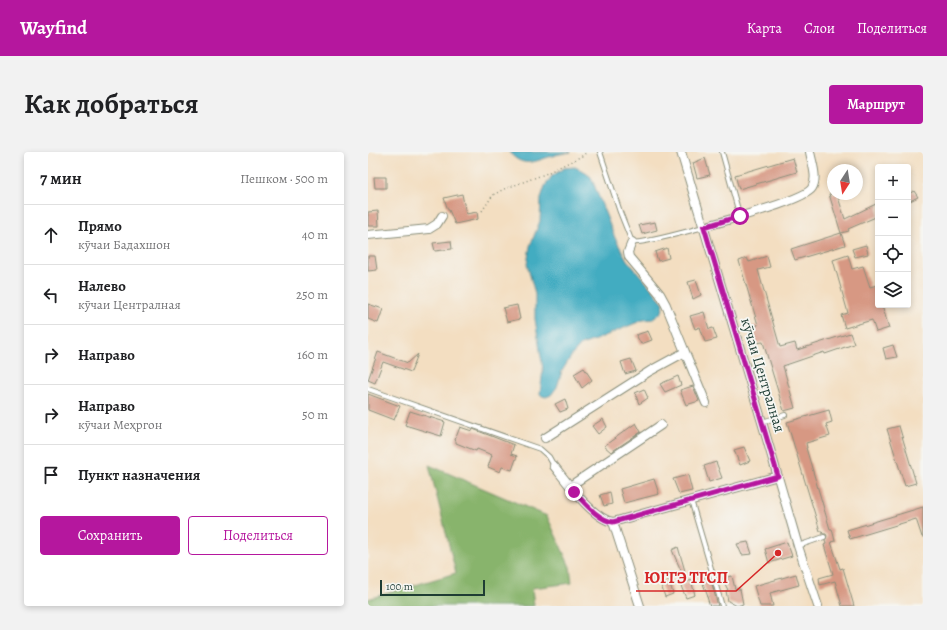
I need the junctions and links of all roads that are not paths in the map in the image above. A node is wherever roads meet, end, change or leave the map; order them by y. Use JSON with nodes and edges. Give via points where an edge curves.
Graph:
{"nodes":[{"id":1,"x":600,"y":152,"type":"edge"},
{"id":2,"x":681,"y":152,"type":"edge"},
{"id":3,"x":722,"y":152,"type":"edge"},
{"id":4,"x":810,"y":152,"type":"edge"},
{"id":5,"x":442,"y":216,"type":"dead end"},
{"id":6,"x":740,"y":216,"type":"junction"},
{"id":7,"x":704,"y":227,"type":"junction"},
{"id":8,"x":368,"y":235,"type":"edge"},
{"id":9,"x":632,"y":242,"type":"junction"},
{"id":10,"x":685,"y":352,"type":"junction"},
{"id":11,"x":368,"y":389,"type":"edge"},
{"id":12,"x":706,"y":403,"type":"dead end"},
{"id":13,"x":785,"y":415,"type":"dead end"},
{"id":14,"x":762,"y":422,"type":"junction"},
{"id":15,"x":661,"y":425,"type":"dead end"},
{"id":16,"x":545,"y":438,"type":"dead end"},
{"id":17,"x":554,"y":466,"type":"joint"},
{"id":18,"x":778,"y":476,"type":"junction"},
{"id":19,"x":570,"y":486,"type":"junction"},
{"id":20,"x":691,"y":500,"type":"junction"},
{"id":21,"x":613,"y":522,"type":"junction"},
{"id":22,"x":824,"y":537,"type":"dead end"},
{"id":23,"x":798,"y":546,"type":"junction"},
{"id":24,"x":640,"y":606,"type":"edge"},
{"id":25,"x":722,"y":606,"type":"edge"},
{"id":26,"x":818,"y":606,"type":"edge"}],
"edges":[{"from":1,"to":9,"type":"lane"},
{"from":2,"to":7,"type":"street","name":"кӯчаи Централная"},
{"from":3,"to":6,"type":"lane"},
{"from":4,"to":6,"type":"street","via":[[814,175],[810,192]]},
{"from":5,"to":8,"type":"street","via":[[437,224],[429,229]]},
{"from":6,"to":7,"type":"street"},
{"from":7,"to":9,"type":"lane"},
{"from":7,"to":14,"type":"street","name":"кӯчаи Централная"},
{"from":9,"to":10,"type":"street","via":[[628,248],[629,257],[660,294]]},
{"from":10,"to":12,"type":"street"},
{"from":10,"to":16,"type":"street","via":[[650,371]]},
{"from":11,"to":17,"type":"lane","via":[[540,449]]},
{"from":13,"to":14,"type":"lane"},
{"from":14,"to":18,"type":"street","name":"кӯчаи Централная"},
{"from":15,"to":19,"type":"street"},
{"from":17,"to":19,"type":"street"},
{"from":18,"to":20,"type":"street"},
{"from":18,"to":23,"type":"street","name":"кӯчаи Централная"},
{"from":19,"to":21,"type":"street","via":[[600,516]]},
{"from":20,"to":21,"type":"street"},
{"from":20,"to":25,"type":"lane"},
{"from":21,"to":24,"type":"street"},
{"from":22,"to":23,"type":"lane"},
{"from":23,"to":26,"type":"street","name":"кӯчаи Централная"}]}
